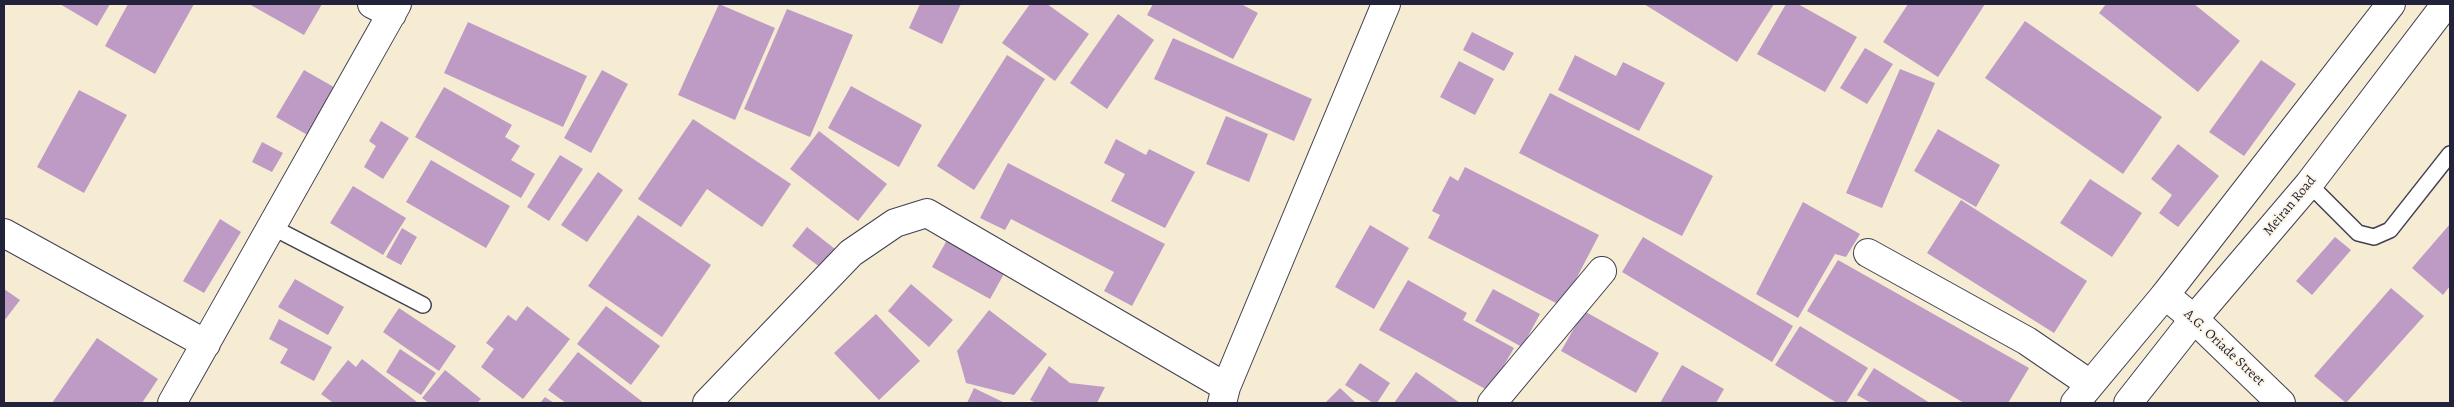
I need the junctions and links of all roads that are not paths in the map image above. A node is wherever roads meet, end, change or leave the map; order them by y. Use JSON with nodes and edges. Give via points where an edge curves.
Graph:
{"nodes":[{"id":1,"x":1386,"y":4,"type":"edge"},
{"id":2,"x":2391,"y":4,"type":"edge"},
{"id":3,"x":2446,"y":4,"type":"edge"},
{"id":4,"x":387,"y":7,"type":"edge"},
{"id":5,"x":2450,"y":154,"type":"edge"},
{"id":6,"x":2308,"y":184,"type":"junction"},
{"id":7,"x":272,"y":227,"type":"junction"},
{"id":8,"x":4,"y":233,"type":"edge"},
{"id":9,"x":1868,"y":253,"type":"dead end"},
{"id":10,"x":1602,"y":271,"type":"dead end"},
{"id":11,"x":2165,"y":295,"type":"junction"},
{"id":12,"x":423,"y":305,"type":"dead end"},
{"id":13,"x":2194,"y":319,"type":"junction"},
{"id":14,"x":206,"y":344,"type":"junction"},
{"id":15,"x":2082,"y":394,"type":"edge"},
{"id":16,"x":1224,"y":395,"type":"edge"},
{"id":17,"x":172,"y":403,"type":"edge"},
{"id":18,"x":707,"y":403,"type":"edge"},
{"id":19,"x":1492,"y":403,"type":"edge"},
{"id":20,"x":2128,"y":403,"type":"edge"},
{"id":21,"x":2281,"y":403,"type":"edge"}],
"edges":[{"from":1,"to":16,"type":"street"},
{"from":2,"to":11,"type":"street"},
{"from":3,"to":6,"type":"street","name":"Meiran Road"},
{"from":4,"to":7,"type":"street"},
{"from":5,"to":6,"type":"lane","via":[[2390,230],[2374,237],[2358,233]]},
{"from":6,"to":13,"type":"street","name":"Meiran Road"},
{"from":7,"to":12,"type":"lane"},
{"from":7,"to":14,"type":"street"},
{"from":8,"to":14,"type":"street"},
{"from":9,"to":15,"type":"street","via":[[2027,340]]},
{"from":10,"to":19,"type":"street"},
{"from":11,"to":13,"type":"street","name":"A.G. Oriade Street"},
{"from":11,"to":15,"type":"street"},
{"from":13,"to":20,"type":"street","name":"Meiran Road"},
{"from":13,"to":21,"type":"street","name":"A.G. Oriade Street"},
{"from":14,"to":17,"type":"street"},
{"from":16,"to":18,"type":"street","via":[[927,213],[895,223],[851,253]]}]}
